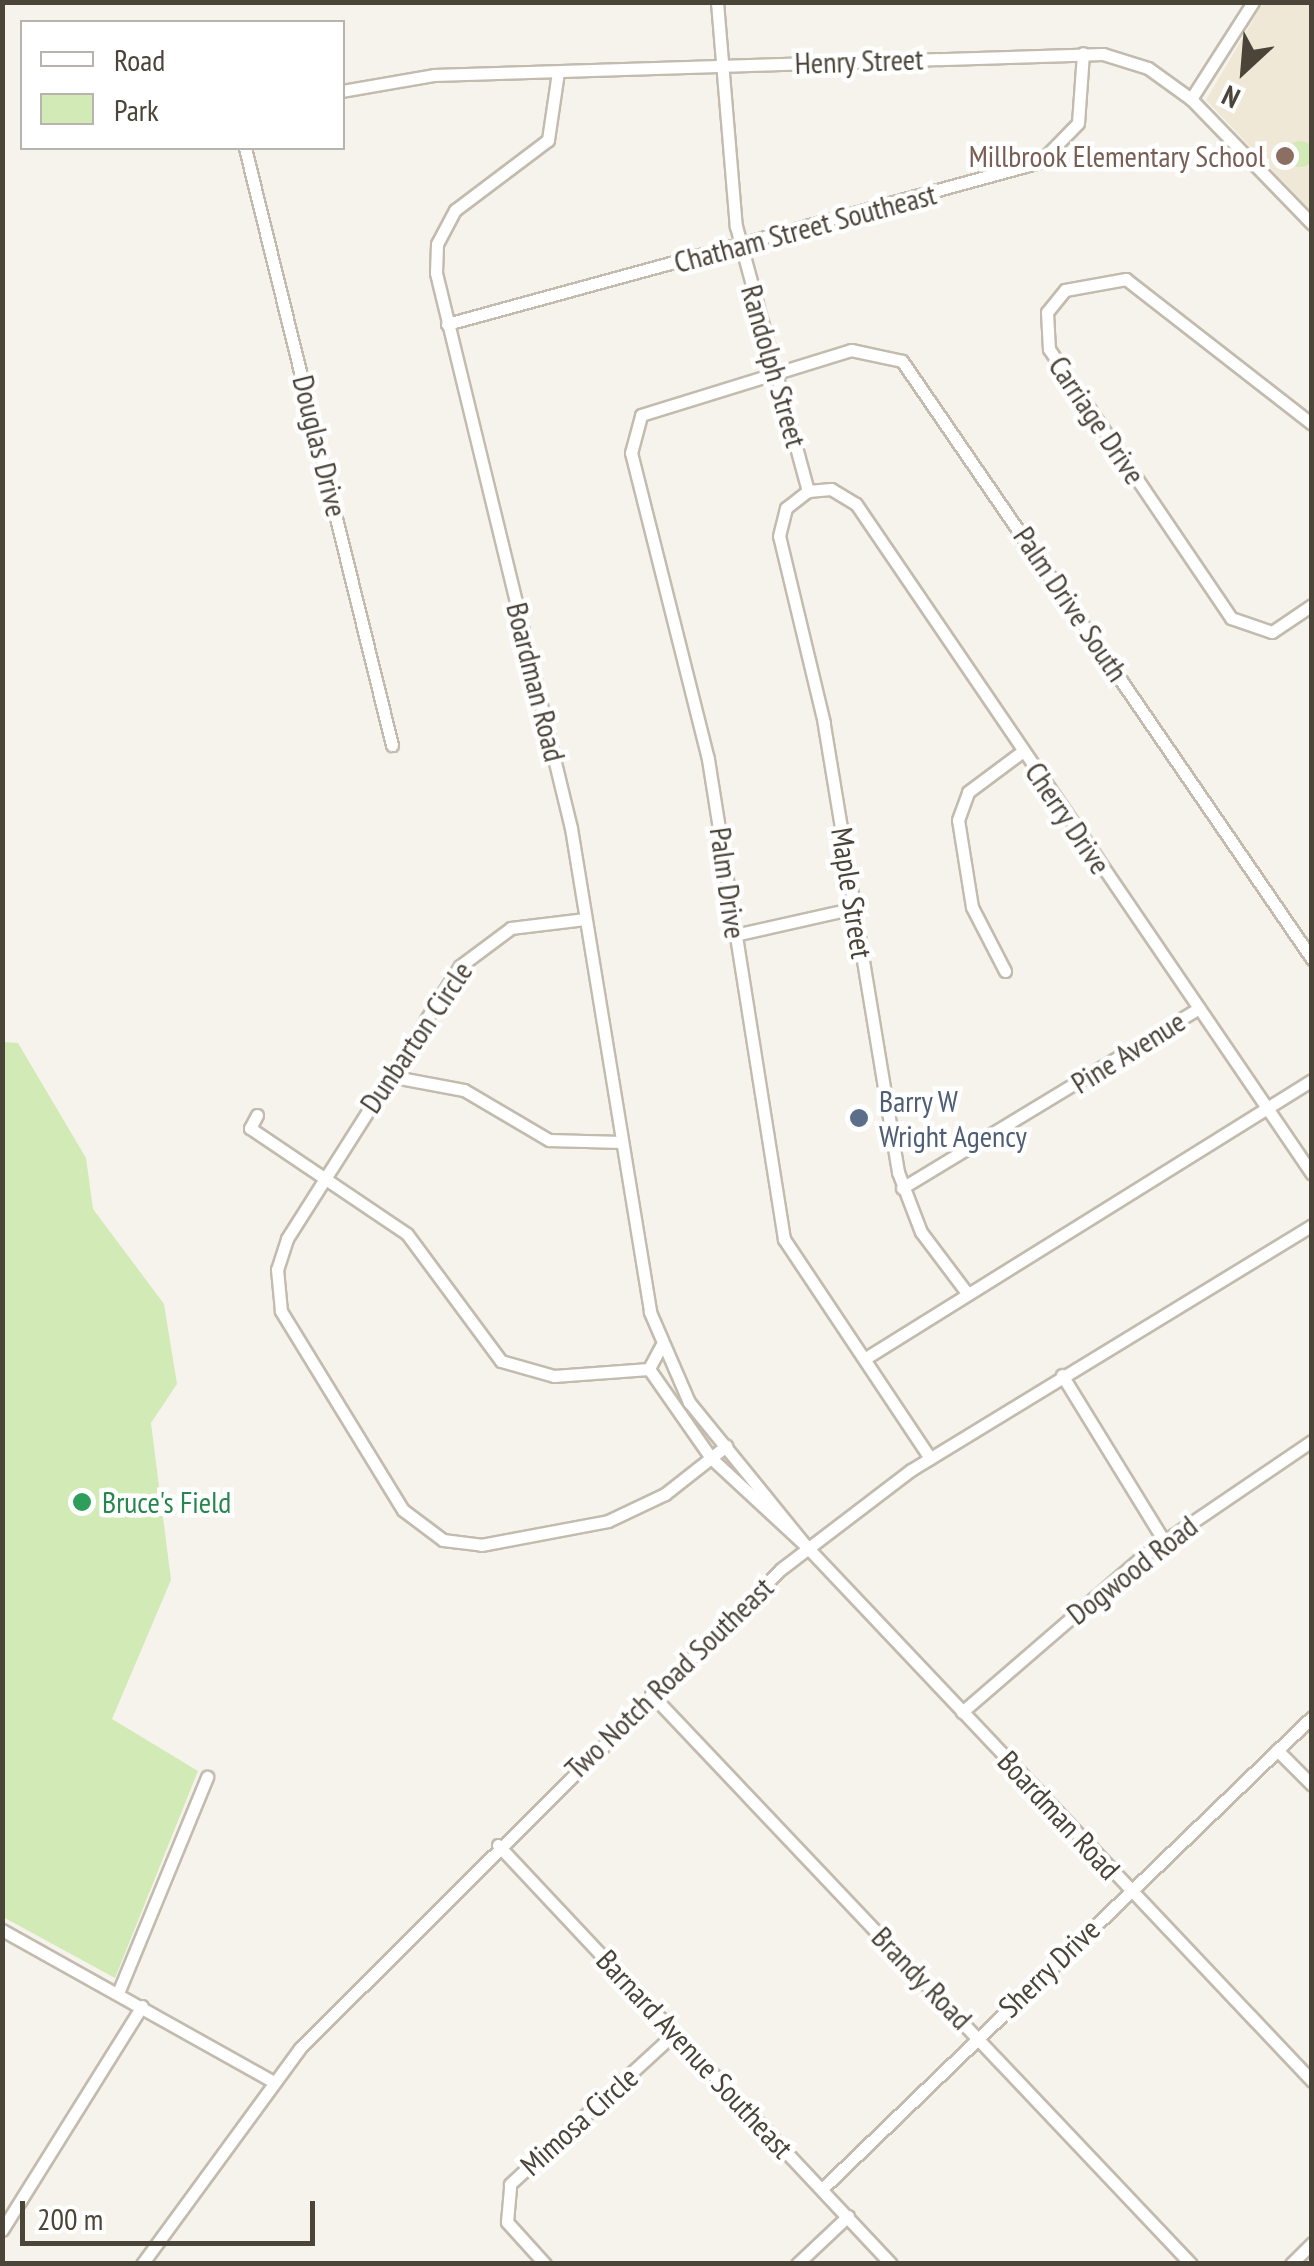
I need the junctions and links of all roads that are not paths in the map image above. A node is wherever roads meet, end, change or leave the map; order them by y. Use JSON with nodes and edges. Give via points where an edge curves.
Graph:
{"nodes":[{"id":1,"x":717,"y":2,"type":"edge"},
{"id":2,"x":1253,"y":2,"type":"edge"},
{"id":3,"x":1083,"y":54,"type":"junction"},
{"id":4,"x":720,"y":66,"type":"junction"},
{"id":5,"x":558,"y":72,"type":"junction"},
{"id":6,"x":345,"y":91,"type":"edge"},
{"id":7,"x":1191,"y":99,"type":"junction"},
{"id":8,"x":245,"y":150,"type":"edge"},
{"id":9,"x":1312,"y":224,"type":"edge"},
{"id":10,"x":741,"y":246,"type":"junction"},
{"id":11,"x":446,"y":324,"type":"junction"},
{"id":12,"x":775,"y":372,"type":"junction"},
{"id":13,"x":1312,"y":424,"type":"edge"},
{"id":14,"x":808,"y":491,"type":"junction"},
{"id":15,"x":1312,"y":605,"type":"edge"},
{"id":16,"x":392,"y":745,"type":"dead end"},
{"id":17,"x":1023,"y":752,"type":"junction"},
{"id":18,"x":855,"y":908,"type":"junction"},
{"id":19,"x":585,"y":920,"type":"junction"},
{"id":20,"x":735,"y":934,"type":"junction"},
{"id":21,"x":1312,"y":959,"type":"edge"},
{"id":22,"x":1004,"y":972,"type":"dead end"},
{"id":23,"x":1199,"y":1008,"type":"junction"},
{"id":24,"x":388,"y":1076,"type":"junction"},
{"id":25,"x":1312,"y":1080,"type":"edge"},
{"id":26,"x":1268,"y":1108,"type":"junction"},
{"id":27,"x":257,"y":1115,"type":"dead end"},
{"id":28,"x":622,"y":1142,"type":"junction"},
{"id":29,"x":327,"y":1174,"type":"junction"},
{"id":30,"x":1312,"y":1174,"type":"edge"},
{"id":31,"x":902,"y":1188,"type":"junction"},
{"id":32,"x":1312,"y":1225,"type":"edge"},
{"id":33,"x":967,"y":1293,"type":"junction"},
{"id":34,"x":661,"y":1346,"type":"junction"},
{"id":35,"x":869,"y":1356,"type":"junction"},
{"id":36,"x":649,"y":1370,"type":"junction"},
{"id":37,"x":1062,"y":1375,"type":"junction"},
{"id":38,"x":1312,"y":1441,"type":"edge"},
{"id":39,"x":726,"y":1446,"type":"junction"},
{"id":40,"x":710,"y":1458,"type":"junction"},
{"id":41,"x":930,"y":1458,"type":"junction"},
{"id":42,"x":1164,"y":1541,"type":"junction"},
{"id":43,"x":807,"y":1547,"type":"junction"},
{"id":44,"x":651,"y":1694,"type":"junction"},
{"id":45,"x":962,"y":1712,"type":"junction"},
{"id":46,"x":1312,"y":1717,"type":"edge"},
{"id":47,"x":1278,"y":1750,"type":"junction"},
{"id":48,"x":208,"y":1776,"type":"dead end"},
{"id":49,"x":1312,"y":1786,"type":"edge"},
{"id":50,"x":498,"y":1845,"type":"junction"},
{"id":51,"x":1129,"y":1890,"type":"junction"},
{"id":52,"x":2,"y":1930,"type":"edge"},
{"id":53,"x":118,"y":1993,"type":"junction"},
{"id":54,"x":142,"y":2006,"type":"junction"},
{"id":55,"x":675,"y":2033,"type":"junction"},
{"id":56,"x":979,"y":2037,"type":"junction"},
{"id":57,"x":272,"y":2081,"type":"junction"},
{"id":58,"x":1312,"y":2082,"type":"edge"},
{"id":59,"x":823,"y":2188,"type":"junction"},
{"id":60,"x":848,"y":2216,"type":"junction"},
{"id":61,"x":2,"y":2230,"type":"edge"},
{"id":62,"x":1312,"y":2244,"type":"edge"},
{"id":63,"x":142,"y":2264,"type":"edge"},
{"id":64,"x":546,"y":2264,"type":"edge"},
{"id":65,"x":797,"y":2264,"type":"edge"},
{"id":66,"x":891,"y":2264,"type":"edge"},
{"id":67,"x":1191,"y":2264,"type":"edge"},
{"id":68,"x":1292,"y":2264,"type":"edge"}],
"edges":[{"from":1,"to":4,"type":"street","name":"Randolph Street"},
{"from":2,"to":7,"type":"street"},
{"from":3,"to":4,"type":"street","name":"Henry Street"},
{"from":3,"to":7,"type":"street","name":"Henry Street","via":[[1138,62]]},
{"from":3,"to":10,"type":"street","name":"Chatham Street Southeast","via":[[1078,122],[1049,158]]},
{"from":4,"to":5,"type":"street","name":"Henry Street"},
{"from":4,"to":10,"type":"street","name":"Randolph Street"},
{"from":5,"to":6,"type":"street","name":"Henry Street","via":[[434,75]]},
{"from":5,"to":11,"type":"street","name":"Boardman Road","via":[[559,111],[543,148],[462,204],[440,235]]},
{"from":7,"to":9,"type":"street","name":"Henry Street"},
{"from":8,"to":16,"type":"street","name":"Douglas Drive"},
{"from":10,"to":11,"type":"street","name":"Chatham Street Southeast"},
{"from":10,"to":12,"type":"street","name":"Randolph Street"},
{"from":11,"to":19,"type":"street","name":"Boardman Road","via":[[550,731]]},
{"from":12,"to":14,"type":"street","name":"Randolph Street"},
{"from":12,"to":20,"type":"street","name":"Palm Drive","via":[[652,406],[630,442],[708,759]]},
{"from":12,"to":21,"type":"street","name":"Palm Drive South","via":[[867,349],[916,374]]},
{"from":13,"to":15,"type":"street","name":"Carriage Drive","via":[[1126,279],[1065,290],[1046,312],[1049,349],[1231,618],[1272,632]]},
{"from":14,"to":17,"type":"street","name":"Cherry Drive","via":[[831,489],[856,504]]},
{"from":14,"to":18,"type":"street","name":"Maple Street","via":[[786,508],[779,536]]},
{"from":17,"to":22,"type":"street","via":[[968,792],[958,820],[972,907]]},
{"from":17,"to":23,"type":"street","name":"Cherry Drive"},
{"from":18,"to":20,"type":"street"},
{"from":18,"to":31,"type":"street","name":"Maple Street"},
{"from":19,"to":24,"type":"street","name":"Dunbarton Circle","via":[[532,922],[484,942]]},
{"from":19,"to":28,"type":"street","name":"Boardman Road"},
{"from":20,"to":35,"type":"street","name":"Palm Drive","via":[[787,1250]]},
{"from":23,"to":26,"type":"street","name":"Cherry Drive"},
{"from":23,"to":31,"type":"street","name":"Pine Avenue"},
{"from":24,"to":28,"type":"street","via":[[464,1090],[548,1140]]},
{"from":24,"to":29,"type":"street","name":"Dunbarton Circle"},
{"from":25,"to":26,"type":"street"},
{"from":26,"to":30,"type":"street","name":"Cherry Drive"},
{"from":26,"to":33,"type":"street"},
{"from":27,"to":29,"type":"street","via":[[250,1128]]},
{"from":28,"to":34,"type":"street","name":"Boardman Road"},
{"from":29,"to":36,"type":"street","via":[[406,1234],[501,1361],[554,1376]]},
{"from":29,"to":40,"type":"street","name":"Dunbarton Circle","via":[[283,1248],[278,1300],[416,1525],[473,1545],[593,1525],[651,1502]]},
{"from":31,"to":33,"type":"street","name":"Maple Street","via":[[931,1248]]},
{"from":32,"to":37,"type":"street","name":"Two Notch Road Southeast"},
{"from":33,"to":35,"type":"street"},
{"from":34,"to":36,"type":"street"},
{"from":34,"to":39,"type":"street","name":"Boardman Road"},
{"from":35,"to":41,"type":"street","name":"Palm Drive"},
{"from":36,"to":40,"type":"street","name":"Boardman Road"},
{"from":37,"to":41,"type":"street","name":"Two Notch Road Southeast"},
{"from":37,"to":42,"type":"street"},
{"from":38,"to":42,"type":"street","name":"Dogwood Road"},
{"from":39,"to":40,"type":"street","name":"Dunbarton Circle"},
{"from":39,"to":43,"type":"street","name":"Boardman Road","via":[[802,1530]]},
{"from":40,"to":43,"type":"street","name":"Boardman Road"},
{"from":41,"to":43,"type":"street","name":"Two Notch Road Southeast"},
{"from":42,"to":45,"type":"street","name":"Dogwood Road"},
{"from":43,"to":44,"type":"street","name":"Two Notch Road Southeast"},
{"from":43,"to":45,"type":"street","name":"Boardman Road"},
{"from":44,"to":50,"type":"street","name":"Two Notch Road Southeast"},
{"from":44,"to":56,"type":"street","name":"Brandy Road"},
{"from":45,"to":51,"type":"street","name":"Boardman Road"},
{"from":46,"to":47,"type":"street","name":"Sherry Drive"},
{"from":47,"to":49,"type":"street"},
{"from":47,"to":51,"type":"street","name":"Sherry Drive"},
{"from":48,"to":53,"type":"street"},
{"from":50,"to":55,"type":"street","name":"Barnard Avenue Southeast"},
{"from":50,"to":57,"type":"street","name":"Two Notch Road Southeast"},
{"from":51,"to":56,"type":"street","name":"Sherry Drive"},
{"from":51,"to":58,"type":"street","name":"Boardman Road"},
{"from":52,"to":53,"type":"street"},
{"from":53,"to":54,"type":"street"},
{"from":54,"to":57,"type":"street"},
{"from":54,"to":61,"type":"street"},
{"from":55,"to":59,"type":"street","name":"Barnard Avenue Southeast"},
{"from":55,"to":64,"type":"street","name":"Mimosa Circle","via":[[510,2184],[506,2222]]},
{"from":56,"to":59,"type":"street","name":"Sherry Drive"},
{"from":56,"to":67,"type":"street","name":"Brandy Road"},
{"from":57,"to":63,"type":"street","name":"Two Notch Road Southeast"},
{"from":59,"to":60,"type":"street","name":"Barnard Avenue Southeast"},
{"from":60,"to":65,"type":"street"},
{"from":60,"to":66,"type":"street","name":"Barnard Avenue Southeast"},
{"from":62,"to":68,"type":"street"}]}
